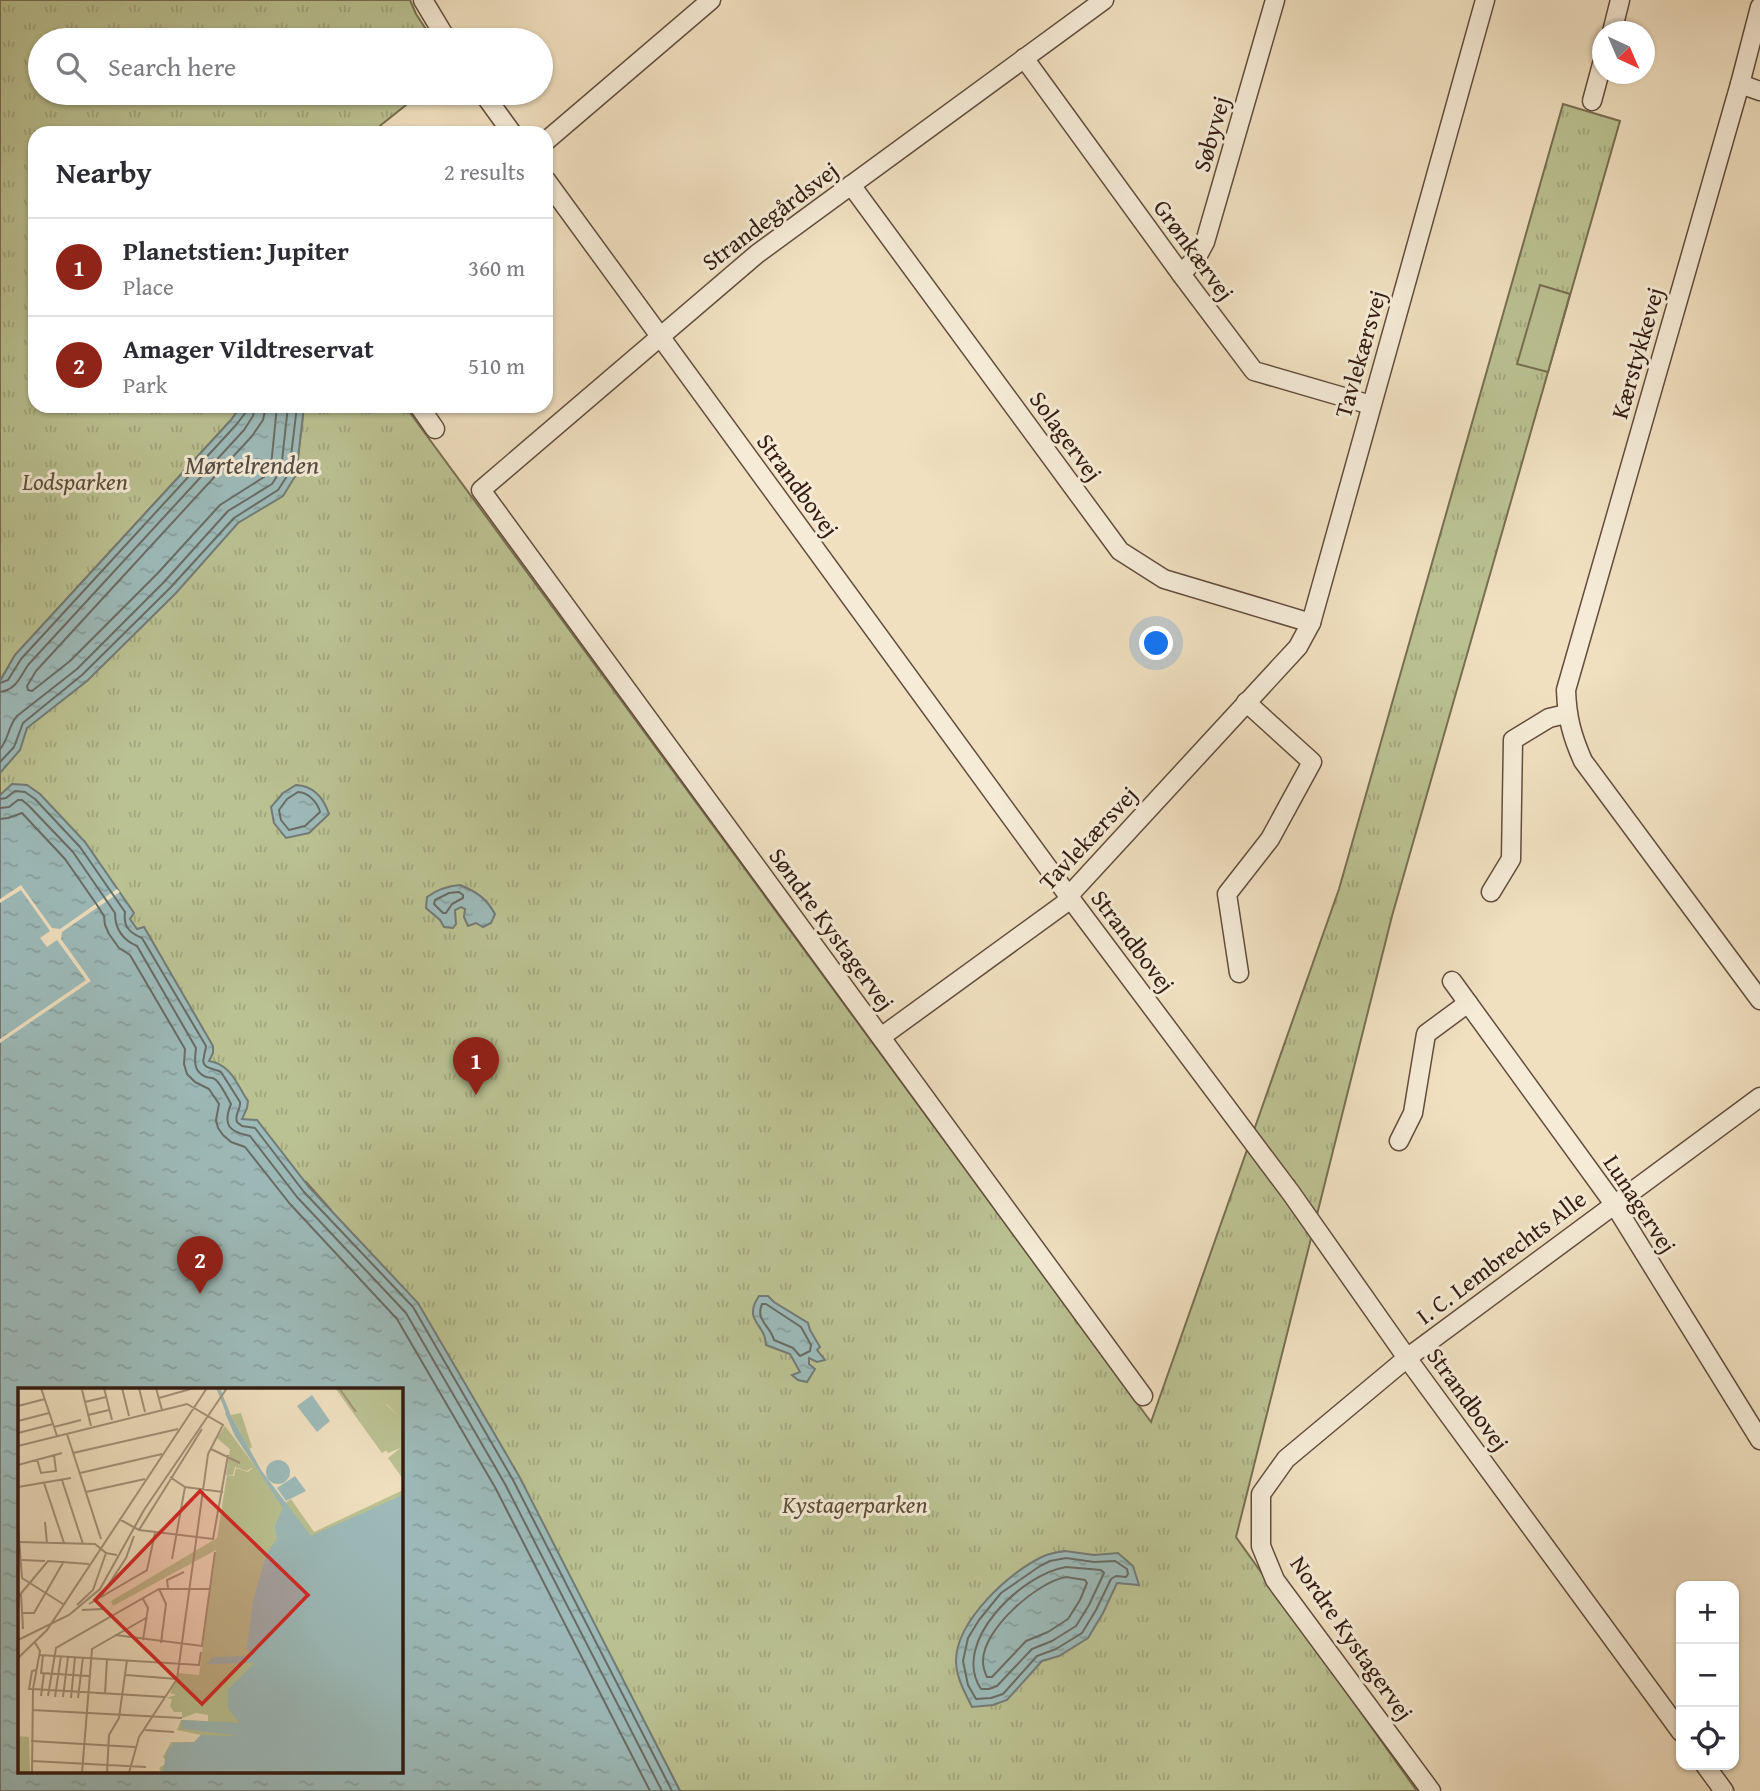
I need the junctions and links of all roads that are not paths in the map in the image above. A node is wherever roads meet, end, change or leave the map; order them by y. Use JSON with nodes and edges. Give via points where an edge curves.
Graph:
{"nodes":[{"id":1,"x":711,"y":0,"type":"edge"},
{"id":2,"x":1104,"y":0,"type":"edge"},
{"id":3,"x":1275,"y":0,"type":"edge"},
{"id":4,"x":1485,"y":0,"type":"edge"},
{"id":5,"x":1620,"y":0,"type":"edge"},
{"id":6,"x":425,"y":1,"type":"edge"},
{"id":7,"x":1760,"y":7,"type":"edge"},
{"id":8,"x":1615,"y":21,"type":"edge"},
{"id":9,"x":440,"y":28,"type":"edge"},
{"id":10,"x":1024,"y":58,"type":"junction"},
{"id":11,"x":1597,"y":84,"type":"edge"},
{"id":12,"x":1740,"y":84,"type":"junction"},
{"id":13,"x":1760,"y":91,"type":"edge"},
{"id":14,"x":1592,"y":101,"type":"dead end"},
{"id":15,"x":492,"y":105,"type":"edge"},
{"id":16,"x":507,"y":126,"type":"edge"},
{"id":17,"x":553,"y":135,"type":"edge"},
{"id":18,"x":851,"y":185,"type":"junction"},
{"id":19,"x":553,"y":190,"type":"edge"},
{"id":20,"x":1181,"y":274,"type":"junction"},
{"id":21,"x":659,"y":336,"type":"junction"},
{"id":22,"x":1371,"y":405,"type":"junction"},
{"id":23,"x":424,"y":413,"type":"edge"},
{"id":24,"x":435,"y":429,"type":"dead end"},
{"id":25,"x":481,"y":490,"type":"joint"},
{"id":26,"x":1311,"y":623,"type":"junction"},
{"id":27,"x":1246,"y":702,"type":"junction"},
{"id":28,"x":1566,"y":714,"type":"junction"},
{"id":29,"x":1491,"y":892,"type":"dead end"},
{"id":30,"x":1070,"y":898,"type":"junction"},
{"id":31,"x":1238,"y":973,"type":"dead end"},
{"id":32,"x":1452,"y":981,"type":"dead end"},
{"id":33,"x":1760,"y":1000,"type":"edge"},
{"id":34,"x":1468,"y":1003,"type":"junction"},
{"id":35,"x":881,"y":1037,"type":"junction"},
{"id":36,"x":1760,"y":1097,"type":"edge"},
{"id":37,"x":1399,"y":1141,"type":"dead end"},
{"id":38,"x":1614,"y":1204,"type":"junction"},
{"id":39,"x":1407,"y":1358,"type":"junction"},
{"id":40,"x":1143,"y":1396,"type":"dead end"},
{"id":41,"x":1760,"y":1440,"type":"edge"},
{"id":42,"x":1676,"y":1725,"type":"edge"},
{"id":43,"x":1709,"y":1770,"type":"edge"},
{"id":44,"x":1431,"y":1791,"type":"edge"},
{"id":45,"x":1724,"y":1791,"type":"edge"}],
"edges":[{"from":1,"to":17,"type":"street"},
{"from":2,"to":10,"type":"street","name":"Strandegårdsvej"},
{"from":3,"to":20,"type":"street","name":"Søbyvej","via":[[1205,243]]},
{"from":4,"to":22,"type":"street","name":"Tavlekærsvej"},
{"from":5,"to":8,"type":"street"},
{"from":6,"to":9,"type":"street"},
{"from":7,"to":12,"type":"street","name":"Kærstykkevej"},
{"from":10,"to":18,"type":"street","name":"Strandegårdsvej"},
{"from":10,"to":20,"type":"street","name":"Grønkærvej"},
{"from":11,"to":14,"type":"street"},
{"from":12,"to":13,"type":"street"},
{"from":12,"to":28,"type":"street","name":"Kærstykkevej","via":[[1566,690]]},
{"from":15,"to":16,"type":"street"},
{"from":18,"to":21,"type":"street","name":"Strandegårdsvej","via":[[757,254]]},
{"from":18,"to":26,"type":"street","name":"Solagervej","via":[[1120,551],[1164,579]]},
{"from":19,"to":21,"type":"street","name":"Strandbovej"},
{"from":20,"to":22,"type":"street","name":"Grønkærvej","via":[[1254,371]]},
{"from":21,"to":25,"type":"street","name":"Strandegårdsvej"},
{"from":21,"to":30,"type":"street","name":"Strandbovej"},
{"from":22,"to":26,"type":"street","name":"Tavlekærsvej"},
{"from":23,"to":24,"type":"street"},
{"from":25,"to":35,"type":"street","name":"Søndre Kystagervej"},
{"from":26,"to":27,"type":"street","name":"Tavlekærsvej","via":[[1298,647]]},
{"from":27,"to":30,"type":"street","name":"Tavlekærsvej"},
{"from":27,"to":31,"type":"street","via":[[1312,762],[1270,839],[1227,894]]},
{"from":28,"to":29,"type":"street","via":[[1549,718],[1513,740],[1511,859]]},
{"from":28,"to":33,"type":"street","name":"Kærstykkevej","via":[[1583,761]]},
{"from":30,"to":35,"type":"street","name":"Tavlekærsvej"},
{"from":30,"to":39,"type":"street","name":"Strandbovej","via":[[1291,1193]]},
{"from":32,"to":34,"type":"street","name":"Lunagervej"},
{"from":34,"to":37,"type":"street","via":[[1426,1034],[1413,1113]]},
{"from":34,"to":38,"type":"street","name":"Lunagervej"},
{"from":35,"to":40,"type":"street","name":"Søndre Kystagervej"},
{"from":36,"to":38,"type":"street","name":"I. C. Lembrechts Alle"},
{"from":38,"to":39,"type":"street","name":"I. C. Lembrechts Alle"},
{"from":38,"to":41,"type":"street","name":"Lunagervej"},
{"from":39,"to":42,"type":"street","name":"Strandbovej"},
{"from":39,"to":44,"type":"street","name":"Nordre Kystagervej","via":[[1286,1459],[1261,1494],[1261,1546],[1275,1580]]},
{"from":43,"to":45,"type":"street"}]}
